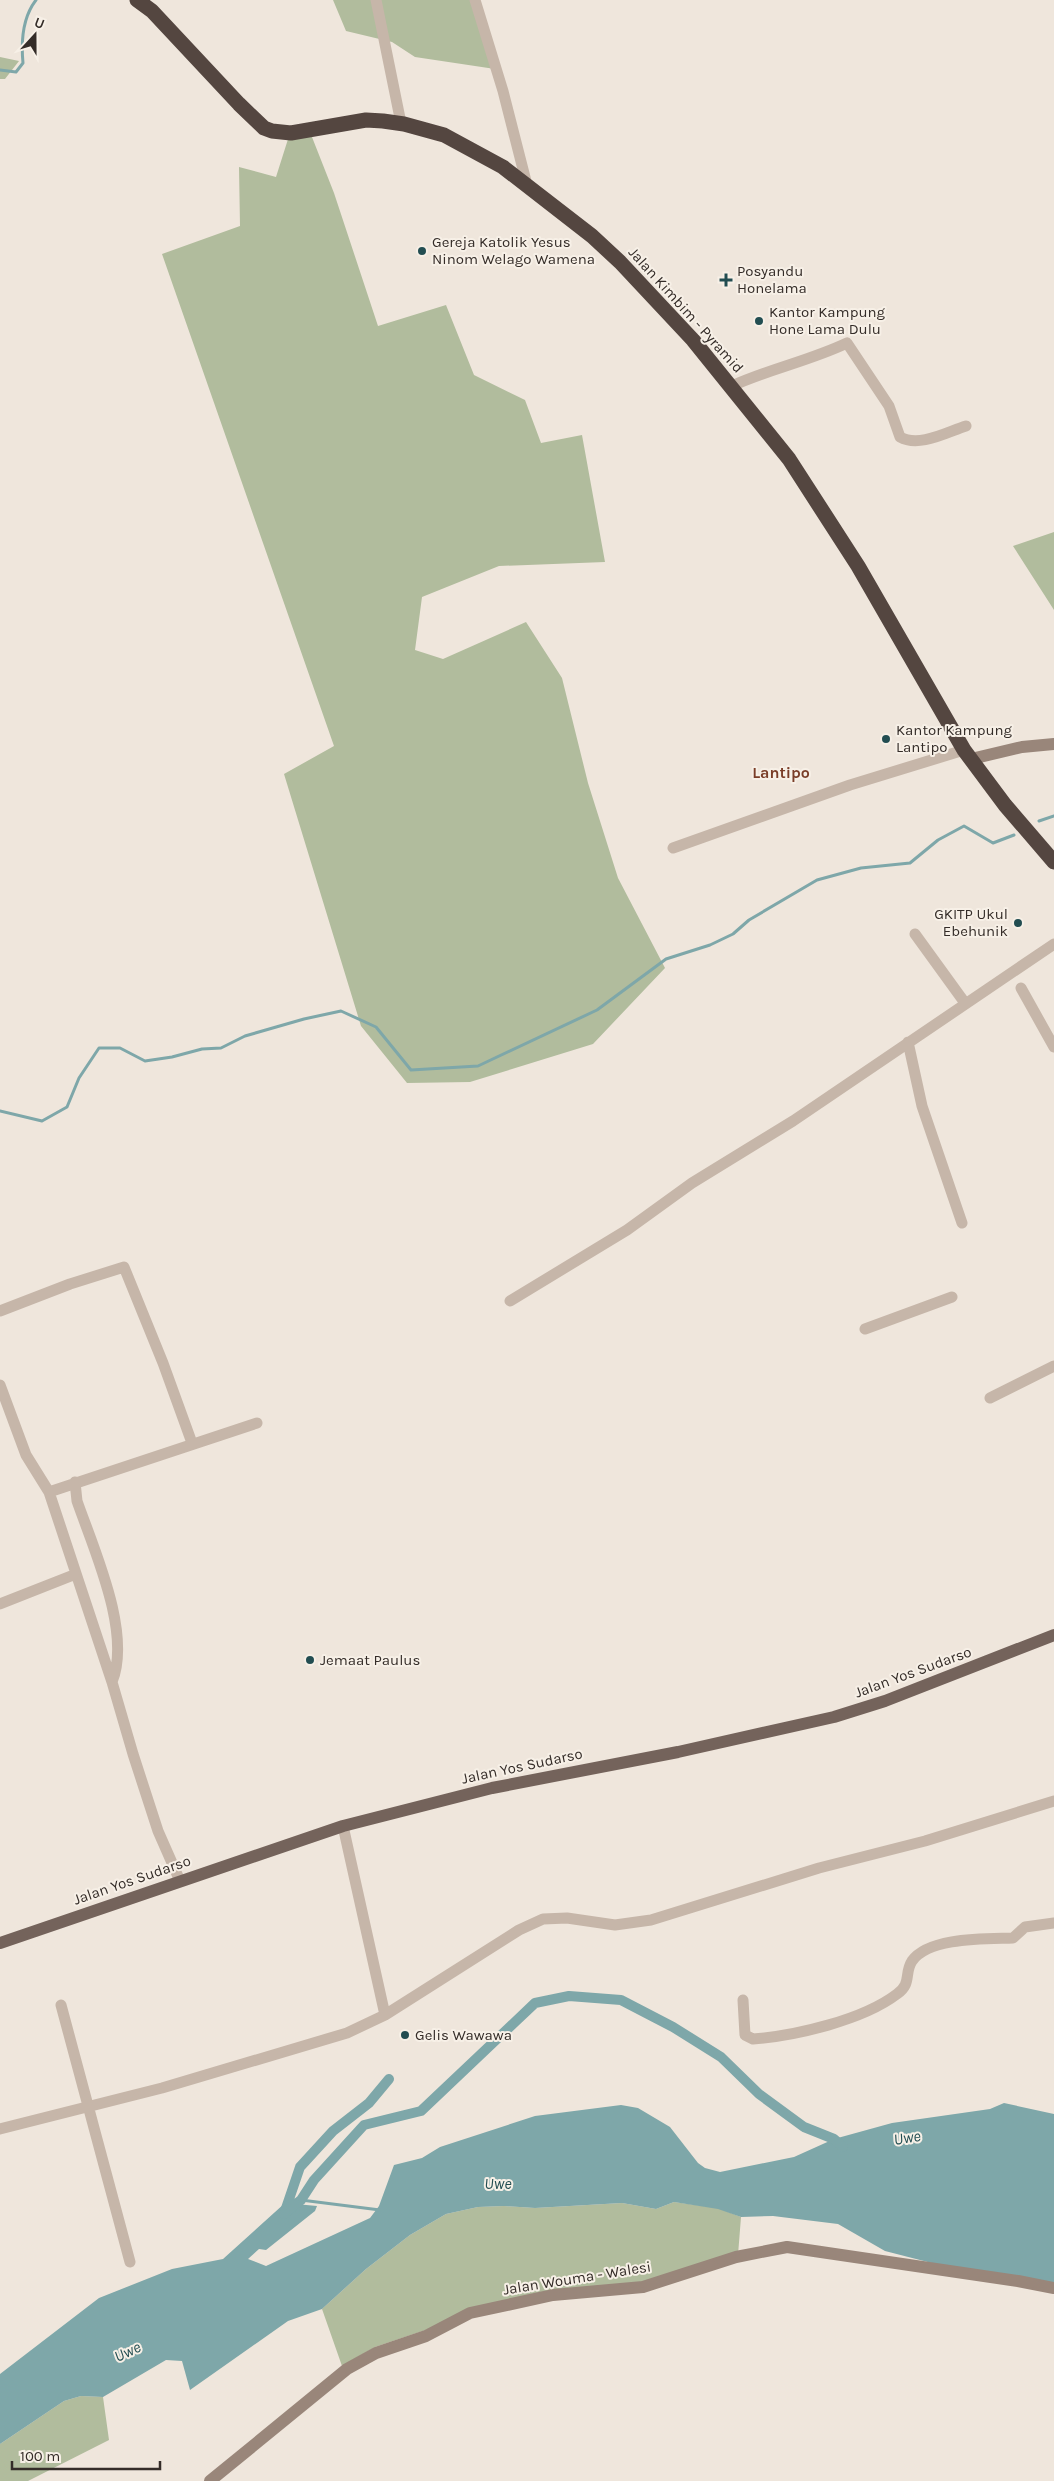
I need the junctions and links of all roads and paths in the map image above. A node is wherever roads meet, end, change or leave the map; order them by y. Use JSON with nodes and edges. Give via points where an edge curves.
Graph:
{"nodes":[{"id":1,"x":137,"y":0,"type":"edge"},
{"id":2,"x":376,"y":0,"type":"edge"},
{"id":3,"x":475,"y":0,"type":"edge"},
{"id":4,"x":401,"y":123,"type":"junction"},
{"id":5,"x":527,"y":185,"type":"junction"},
{"id":6,"x":732,"y":386,"type":"junction"},
{"id":7,"x":966,"y":426,"type":"dead end"},
{"id":8,"x":1054,"y":744,"type":"edge"},
{"id":9,"x":967,"y":755,"type":"junction"},
{"id":10,"x":672,"y":848,"type":"dead end"},
{"id":11,"x":1054,"y":862,"type":"edge"},
{"id":12,"x":915,"y":934,"type":"dead end"},
{"id":13,"x":1054,"y":944,"type":"edge"},
{"id":14,"x":1021,"y":988,"type":"dead end"},
{"id":15,"x":966,"y":1003,"type":"junction"},
{"id":16,"x":908,"y":1042,"type":"junction"},
{"id":17,"x":1054,"y":1047,"type":"edge"},
{"id":18,"x":962,"y":1223,"type":"dead end"},
{"id":19,"x":952,"y":1297,"type":"dead end"},
{"id":20,"x":510,"y":1301,"type":"dead end"},
{"id":21,"x":0,"y":1311,"type":"edge"},
{"id":22,"x":865,"y":1329,"type":"dead end"},
{"id":23,"x":1054,"y":1366,"type":"edge"},
{"id":24,"x":0,"y":1385,"type":"edge"},
{"id":25,"x":990,"y":1398,"type":"dead end"},
{"id":26,"x":257,"y":1423,"type":"dead end"},
{"id":27,"x":192,"y":1443,"type":"junction"},
{"id":28,"x":75,"y":1482,"type":"junction"},
{"id":29,"x":49,"y":1492,"type":"junction"},
{"id":30,"x":76,"y":1574,"type":"junction"},
{"id":31,"x":0,"y":1604,"type":"edge"},
{"id":32,"x":1054,"y":1636,"type":"edge"},
{"id":33,"x":112,"y":1682,"type":"junction"},
{"id":34,"x":1054,"y":1801,"type":"edge"},
{"id":35,"x":343,"y":1826,"type":"junction"},
{"id":36,"x":180,"y":1881,"type":"junction"},
{"id":37,"x":1054,"y":1923,"type":"edge"},
{"id":38,"x":0,"y":1943,"type":"edge"},
{"id":39,"x":743,"y":2000,"type":"dead end"},
{"id":40,"x":61,"y":2005,"type":"dead end"},
{"id":41,"x":385,"y":2015,"type":"junction"},
{"id":42,"x":89,"y":2108,"type":"junction"},
{"id":43,"x":0,"y":2130,"type":"edge"},
{"id":44,"x":130,"y":2262,"type":"dead end"},
{"id":45,"x":1054,"y":2288,"type":"edge"},
{"id":46,"x":210,"y":2481,"type":"edge"}],
"edges":[{"from":1,"to":4,"type":"highway","name":"Jalan Kimbim - Pyramid","via":[[152,11],[244,110],[272,132],[291,133],[366,120]]},
{"from":2,"to":4,"type":"street"},
{"from":3,"to":5,"type":"street"},
{"from":4,"to":5,"type":"highway","name":"Jalan Kimbim - Pyramid","via":[[444,135],[503,167]]},
{"from":5,"to":6,"type":"highway","name":"Jalan Kimbim - Pyramid","via":[[620,262]]},
{"from":6,"to":7,"type":"street","via":[[761,372],[818,357],[847,343],[889,406],[900,438],[908,442],[920,441]]},
{"from":6,"to":9,"type":"highway","name":"Jalan Kimbim - Pyramid","via":[[789,459],[858,566]]},
{"from":8,"to":9,"type":"street"},
{"from":9,"to":10,"type":"street","via":[[850,785]]},
{"from":9,"to":11,"type":"highway","name":"Jalan Kimbim - Pyramid"},
{"from":12,"to":15,"type":"street"},
{"from":13,"to":15,"type":"street"},
{"from":14,"to":17,"type":"street"},
{"from":15,"to":16,"type":"street"},
{"from":16,"to":18,"type":"street","via":[[922,1106]]},
{"from":16,"to":20,"type":"street","via":[[793,1121],[692,1183],[627,1230]]},
{"from":19,"to":22,"type":"street"},
{"from":21,"to":27,"type":"street","via":[[124,1267]]},
{"from":23,"to":25,"type":"street"},
{"from":24,"to":29,"type":"street","via":[[26,1455]]},
{"from":26,"to":27,"type":"street"},
{"from":27,"to":28,"type":"street"},
{"from":28,"to":29,"type":"street"},
{"from":28,"to":33,"type":"street","via":[[77,1501],[117,1624],[118,1651]]},
{"from":29,"to":30,"type":"street"},
{"from":30,"to":31,"type":"street"},
{"from":30,"to":33,"type":"street"},
{"from":32,"to":35,"type":"main road","name":"Jalan Yos Sudarso","via":[[885,1701],[834,1717],[492,1788]]},
{"from":33,"to":36,"type":"street","via":[[158,1831]]},
{"from":34,"to":41,"type":"street","via":[[651,1920],[615,1925],[567,1918],[543,1919],[513,1934]]},
{"from":35,"to":36,"type":"main road","name":"Jalan Yos Sudarso"},
{"from":35,"to":41,"type":"street"},
{"from":36,"to":38,"type":"main road","name":"Jalan Yos Sudarso"},
{"from":37,"to":39,"type":"street","via":[[1026,1926],[1013,1938],[974,1939],[918,1953],[910,1965],[904,1988],[894,1997],[858,2016],[805,2032],[768,2038],[745,2035]]},
{"from":40,"to":42,"type":"street"},
{"from":41,"to":42,"type":"street","via":[[328,2040]]},
{"from":42,"to":43,"type":"street"},
{"from":42,"to":44,"type":"street"},
{"from":45,"to":46,"type":"street","name":"Jalan Wouma - Walesi","via":[[787,2247],[750,2253],[643,2287],[553,2295],[478,2312],[426,2336],[376,2353],[347,2369]]}]}
